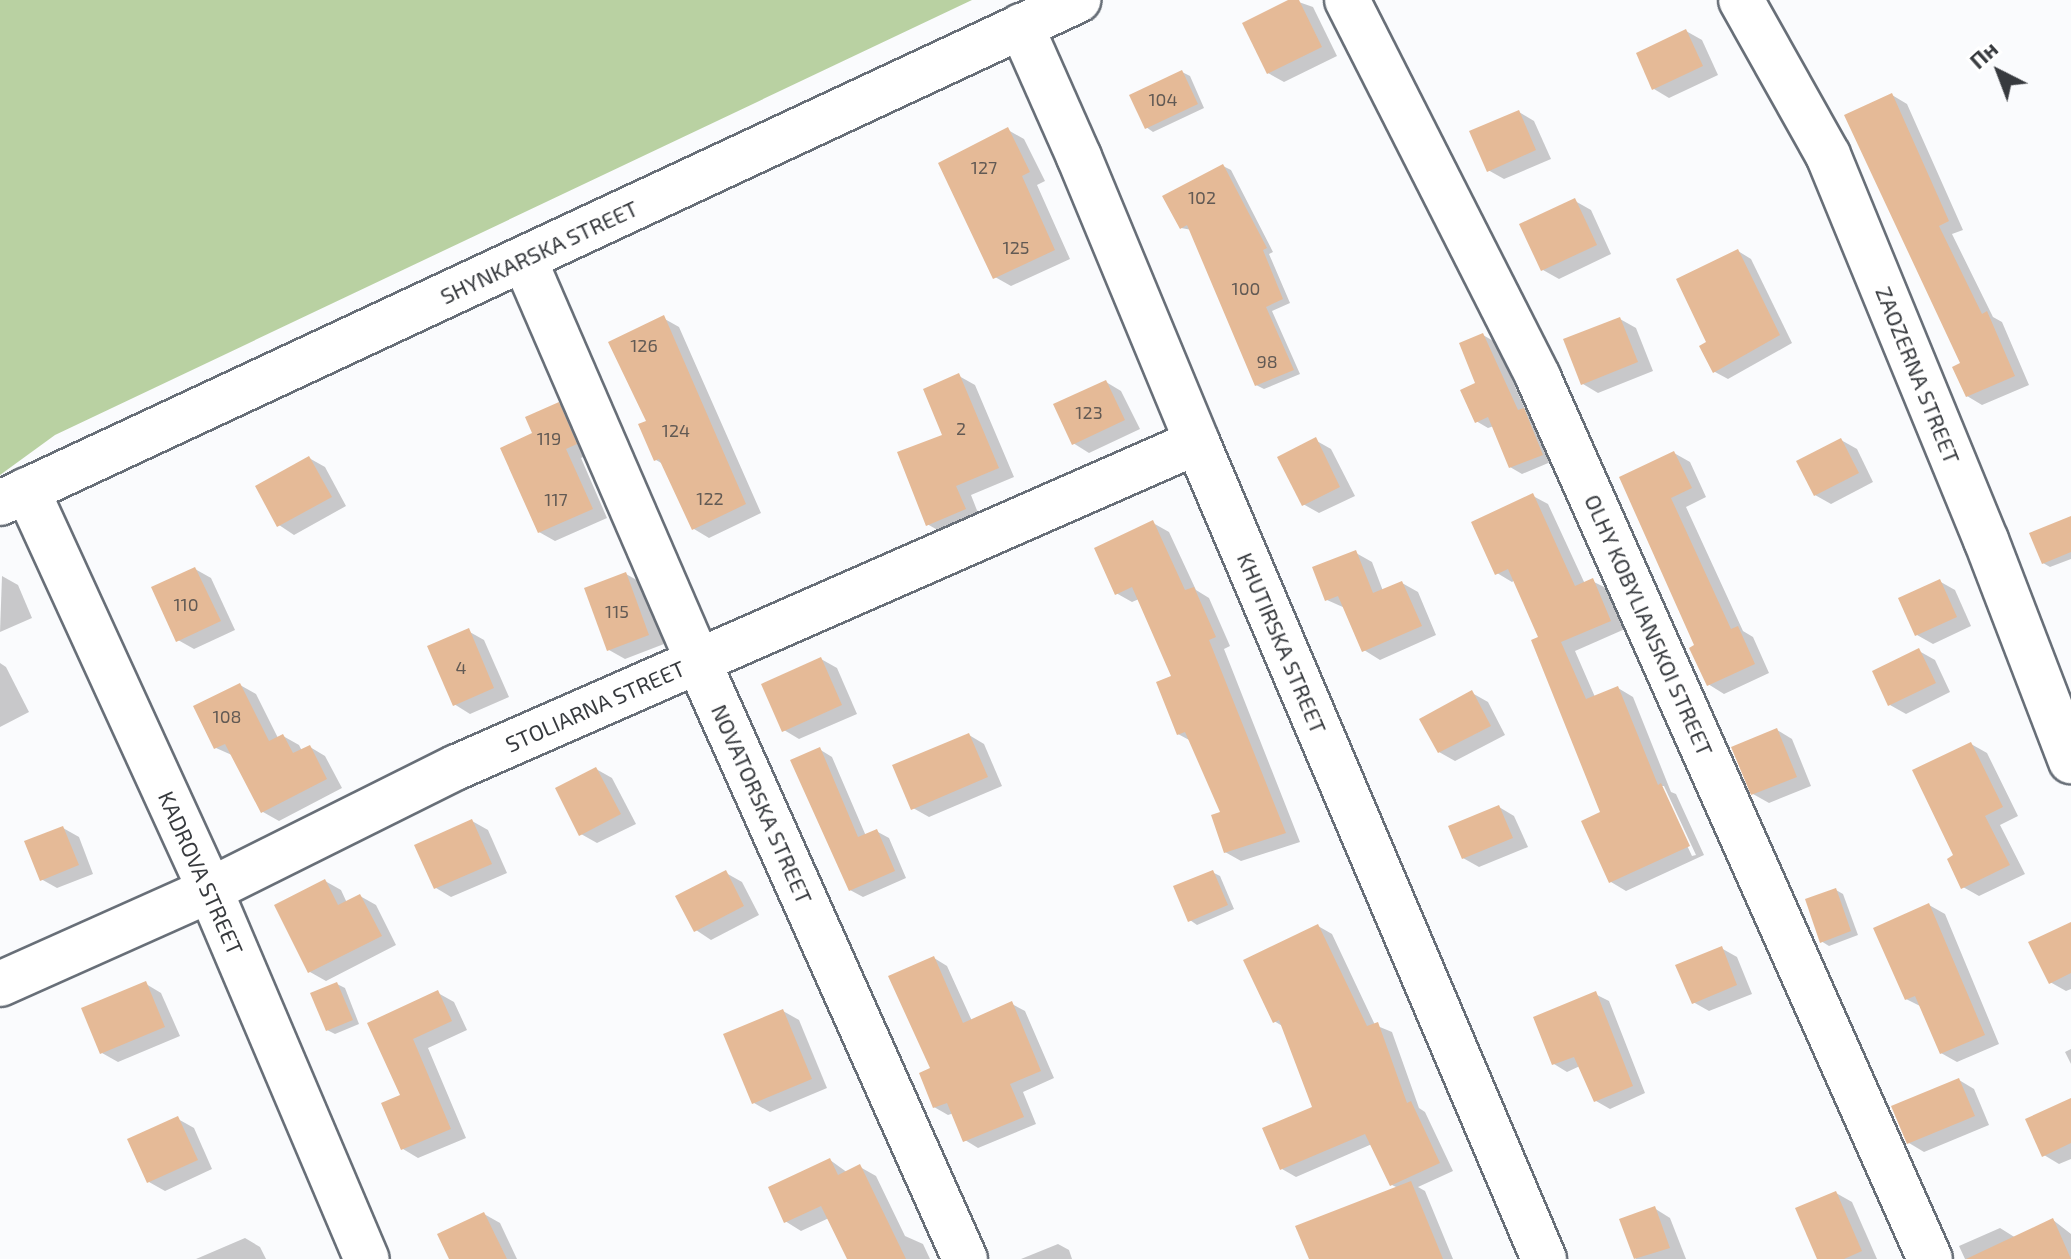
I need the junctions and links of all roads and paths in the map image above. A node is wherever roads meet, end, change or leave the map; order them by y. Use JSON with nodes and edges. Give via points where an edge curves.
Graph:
{"nodes":[{"id":1,"x":1078,"y":0,"type":"edge"},
{"id":2,"x":1347,"y":0,"type":"edge"},
{"id":3,"x":1741,"y":0,"type":"edge"},
{"id":4,"x":1021,"y":26,"type":"junction"},
{"id":5,"x":524,"y":259,"type":"junction"},
{"id":6,"x":1197,"y":442,"type":"junction"},
{"id":7,"x":14,"y":497,"type":"edge"},
{"id":8,"x":698,"y":661,"type":"junction"},
{"id":9,"x":2071,"y":761,"type":"edge"},
{"id":10,"x":210,"y":890,"type":"junction"},
{"id":11,"x":0,"y":984,"type":"edge"},
{"id":12,"x":367,"y":1259,"type":"edge"},
{"id":13,"x":965,"y":1259,"type":"edge"},
{"id":14,"x":1544,"y":1259,"type":"edge"},
{"id":15,"x":1930,"y":1259,"type":"edge"}],
"edges":[{"from":1,"to":4,"type":"street","name":"SHYNKARSKA STREET"},
{"from":2,"to":15,"type":"street","name":"OLHY KOBYLIANSKOI STREET","via":[[1538,377]]},
{"from":3,"to":9,"type":"street","name":"ZAOZERNA STREET","via":[[1828,155]]},
{"from":4,"to":5,"type":"street","name":"SHYNKARSKA STREET"},
{"from":4,"to":6,"type":"street","name":"KHUTIRSKA STREET"},
{"from":5,"to":7,"type":"street","name":"SHYNKARSKA STREET"},
{"from":5,"to":8,"type":"street","name":"NOVATORSKA STREET"},
{"from":6,"to":8,"type":"street","name":"STOLIARNA STREET"},
{"from":6,"to":14,"type":"street","name":"KHUTIRSKA STREET"},
{"from":7,"to":10,"type":"street","name":"KADROVA STREET"},
{"from":8,"to":10,"type":"street","name":"STOLIARNA STREET","via":[[457,767]]},
{"from":8,"to":13,"type":"street","name":"NOVATORSKA STREET"},
{"from":10,"to":11,"type":"street","name":"STOLIARNA STREET"},
{"from":10,"to":12,"type":"street","name":"KADROVA STREET"}]}
